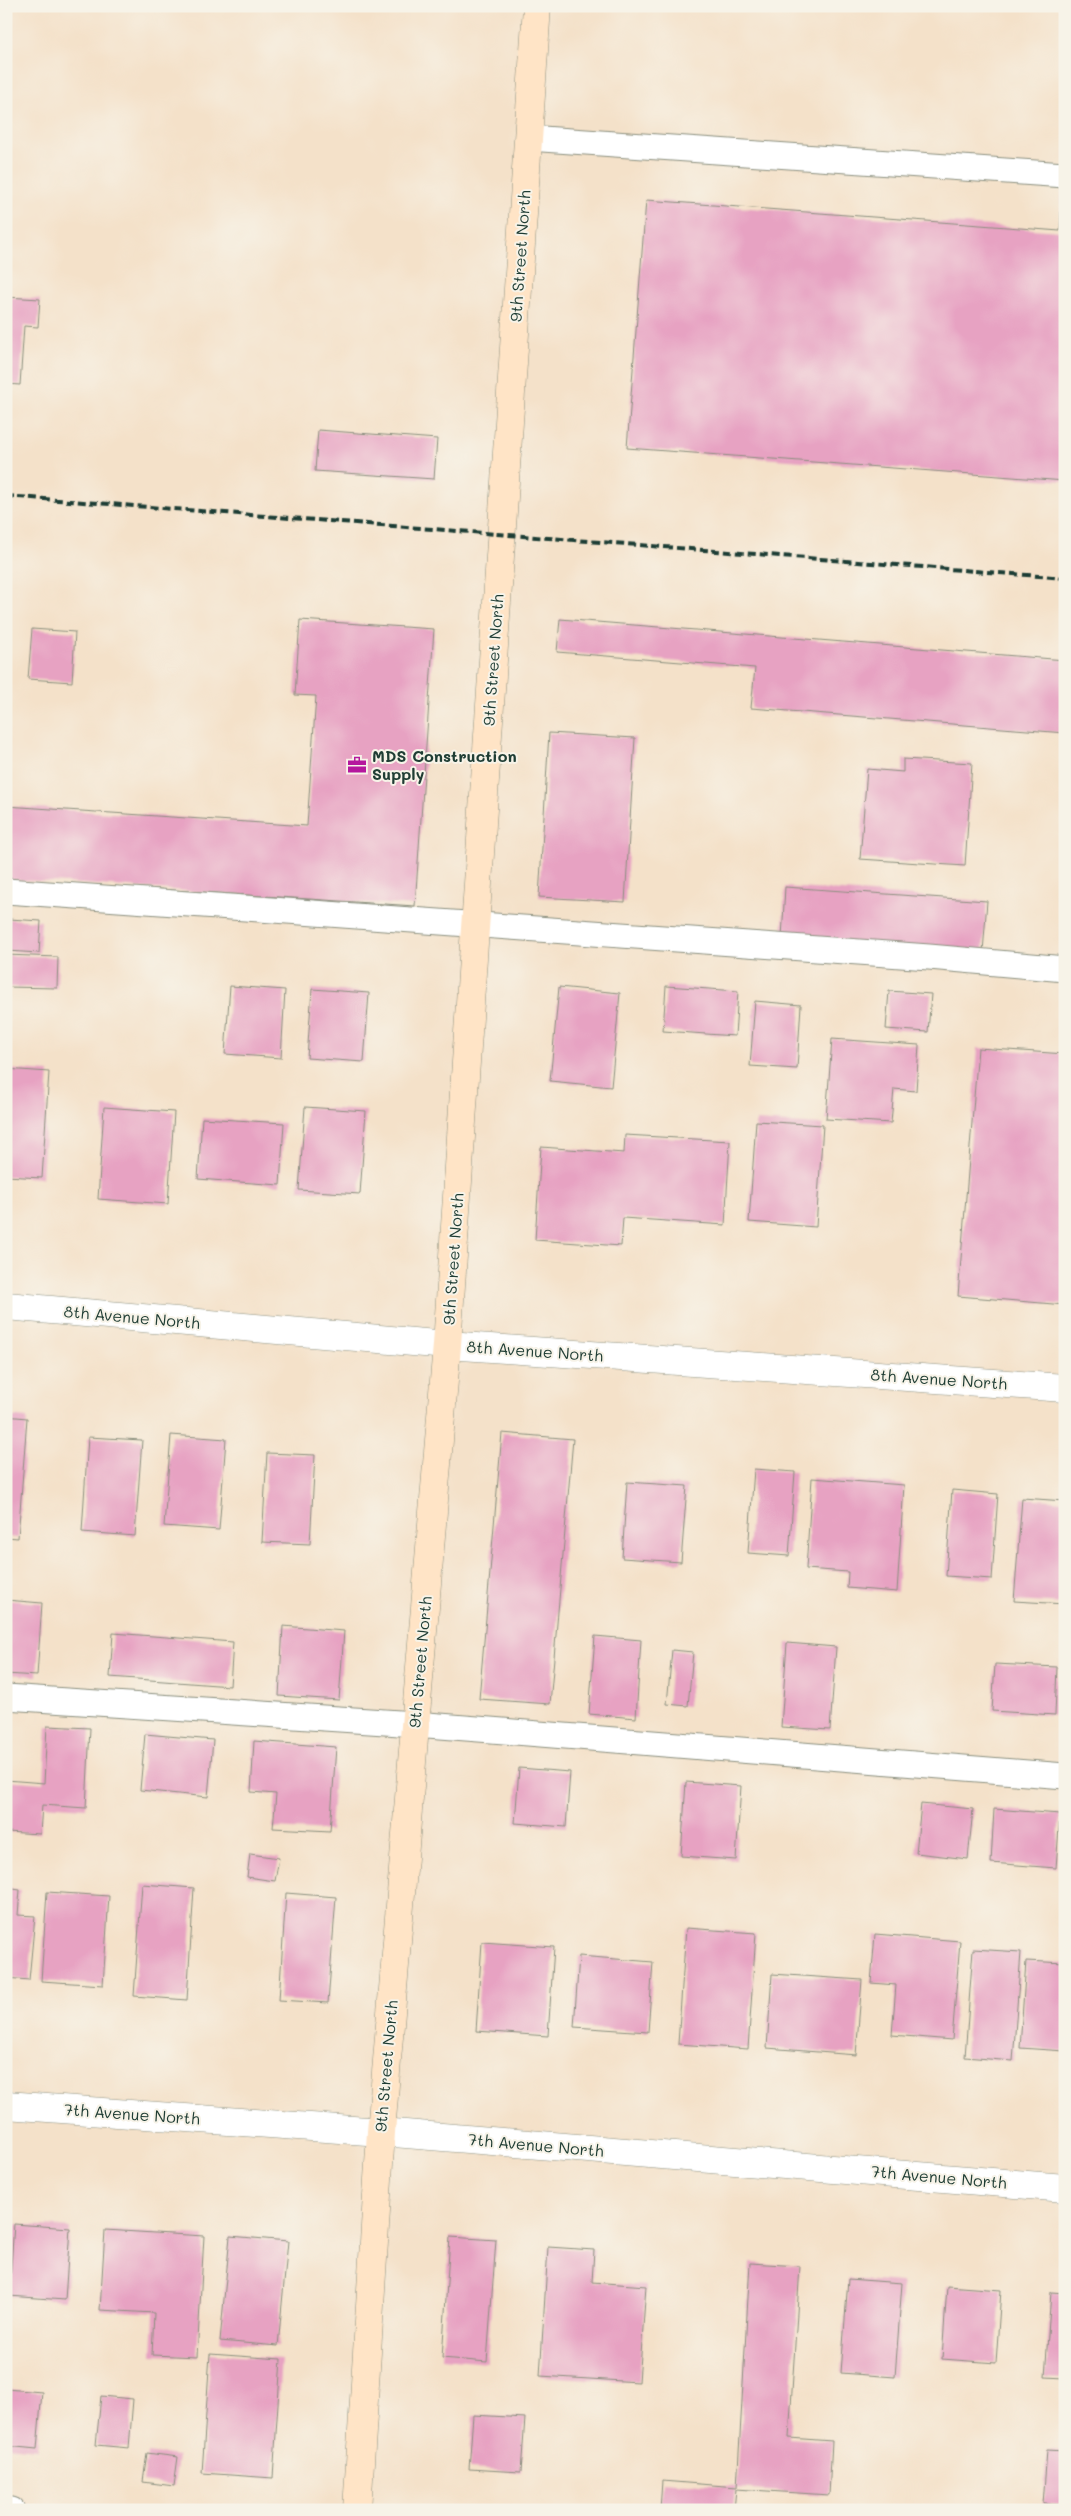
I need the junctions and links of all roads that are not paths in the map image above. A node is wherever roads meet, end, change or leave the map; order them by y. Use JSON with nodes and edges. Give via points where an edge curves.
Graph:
{"nodes":[{"id":1,"x":537,"y":6,"type":"edge"},
{"id":2,"x":528,"y":138,"type":"junction"},
{"id":3,"x":1065,"y":176,"type":"edge"},
{"id":4,"x":6,"y":891,"type":"edge"},
{"id":5,"x":477,"y":926,"type":"junction"},
{"id":6,"x":1065,"y":969,"type":"edge"},
{"id":7,"x":6,"y":1306,"type":"edge"},
{"id":8,"x":447,"y":1345,"type":"junction"},
{"id":9,"x":1065,"y":1388,"type":"edge"},
{"id":10,"x":6,"y":1697,"type":"edge"},
{"id":11,"x":415,"y":1724,"type":"junction"},
{"id":12,"x":1065,"y":1776,"type":"edge"},
{"id":13,"x":6,"y":2105,"type":"edge"},
{"id":14,"x":381,"y":2132,"type":"junction"},
{"id":15,"x":1065,"y":2188,"type":"edge"},
{"id":16,"x":6,"y":2509,"type":"edge"},
{"id":17,"x":12,"y":2510,"type":"edge"},
{"id":18,"x":357,"y":2510,"type":"edge"}],
"edges":[{"from":1,"to":2,"type":"main road","name":"9th Street North"},
{"from":2,"to":3,"type":"lane"},
{"from":2,"to":5,"type":"main road","name":"9th Street North"},
{"from":4,"to":5,"type":"lane"},
{"from":5,"to":6,"type":"lane"},
{"from":5,"to":8,"type":"main road","name":"9th Street North"},
{"from":7,"to":8,"type":"street","name":"8th Avenue North"},
{"from":8,"to":9,"type":"street","name":"8th Avenue North"},
{"from":8,"to":11,"type":"main road","name":"9th Street North"},
{"from":10,"to":11,"type":"lane"},
{"from":11,"to":12,"type":"lane"},
{"from":11,"to":14,"type":"main road","name":"9th Street North"},
{"from":13,"to":14,"type":"street","name":"7th Avenue North"},
{"from":14,"to":15,"type":"street","name":"7th Avenue North"},
{"from":14,"to":18,"type":"main road","name":"9th Street North"},
{"from":16,"to":17,"type":"lane"}]}
